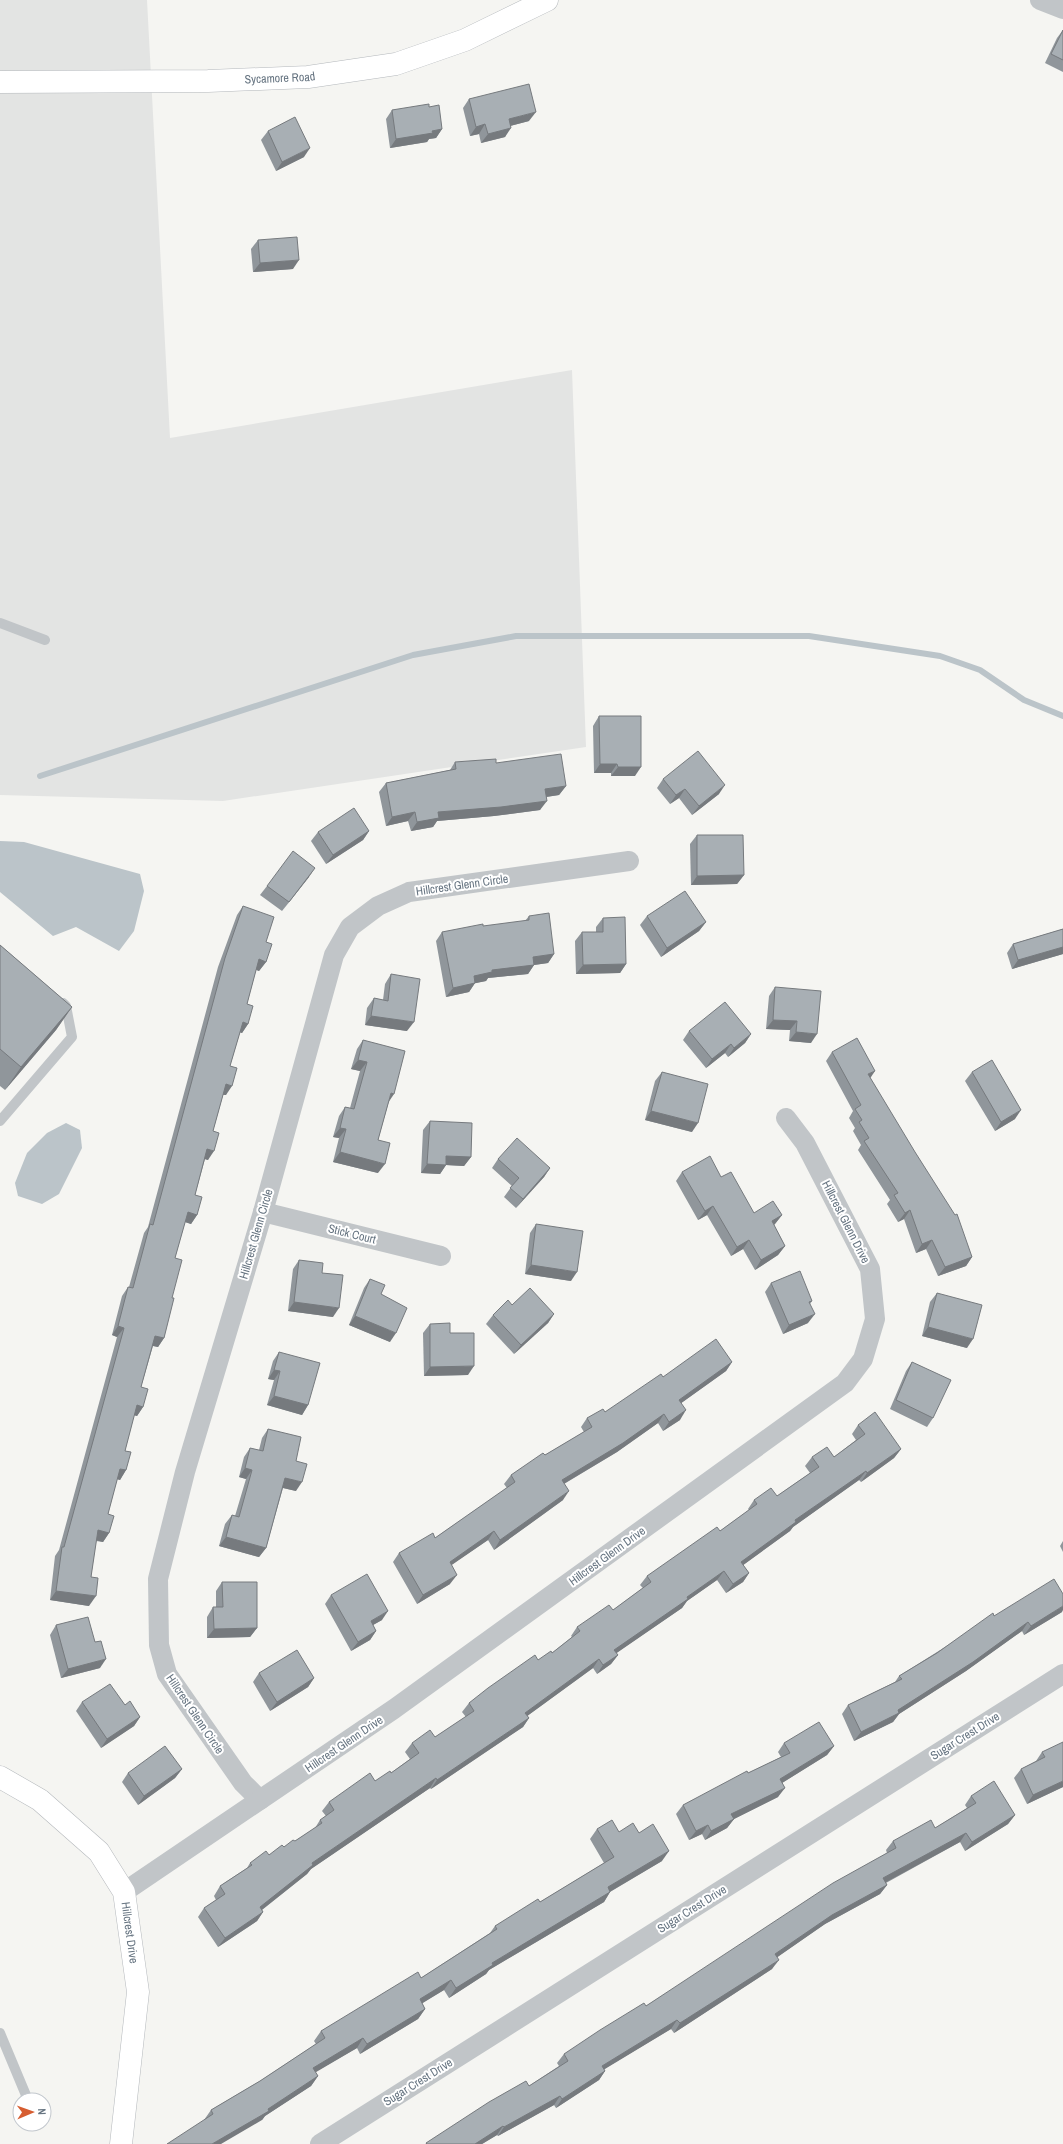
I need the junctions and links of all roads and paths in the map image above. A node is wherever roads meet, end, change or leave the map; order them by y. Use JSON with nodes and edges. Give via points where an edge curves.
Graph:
{"nodes":[{"id":1,"x":546,"y":0,"type":"edge"},
{"id":2,"x":1040,"y":0,"type":"edge"},
{"id":3,"x":1063,"y":10,"type":"edge"},
{"id":4,"x":0,"y":82,"type":"edge"},
{"id":5,"x":0,"y":623,"type":"edge"},
{"id":6,"x":45,"y":640,"type":"dead end"},
{"id":7,"x":628,"y":861,"type":"dead end"},
{"id":8,"x":55,"y":996,"type":"edge"},
{"id":9,"x":786,"y":1118,"type":"dead end"},
{"id":10,"x":0,"y":1121,"type":"edge"},
{"id":11,"x":263,"y":1212,"type":"junction"},
{"id":12,"x":441,"y":1256,"type":"dead end"},
{"id":13,"x":1063,"y":1674,"type":"edge"},
{"id":14,"x":0,"y":1777,"type":"edge"},
{"id":15,"x":260,"y":1800,"type":"junction"},
{"id":16,"x":124,"y":1892,"type":"junction"},
{"id":17,"x":0,"y":2033,"type":"edge"},
{"id":18,"x":25,"y":2092,"type":"edge"},
{"id":19,"x":122,"y":2144,"type":"edge"},
{"id":20,"x":320,"y":2144,"type":"edge"}],
"edges":[{"from":1,"to":4,"type":"street","name":"Sycamore Road","via":[[465,40],[396,64],[308,77],[208,81]]},
{"from":2,"to":3,"type":"street"},
{"from":5,"to":6,"type":"lane"},
{"from":7,"to":11,"type":"street","name":"Hillcrest Glenn Circle","via":[[408,892],[378,906],[350,927],[334,955]]},
{"from":8,"to":10,"type":"lane","via":[[66,1006],[72,1037]]},
{"from":9,"to":15,"type":"street","name":"Hillcrest Glenn Drive","via":[[805,1142],[870,1269],[875,1319],[863,1358],[844,1383],[401,1705]]},
{"from":11,"to":12,"type":"street","name":"Stick Court"},
{"from":11,"to":15,"type":"street","name":"Hillcrest Glenn Circle","via":[[185,1472],[158,1579],[159,1645],[167,1674],[243,1783]]},
{"from":13,"to":20,"type":"street","name":"Sugar Crest Drive"},
{"from":14,"to":16,"type":"street","name":"Hillcrest Drive","via":[[40,1800],[98,1852]]},
{"from":15,"to":16,"type":"street","name":"Hillcrest Glenn Drive"},
{"from":16,"to":19,"type":"street","name":"Hillcrest Drive","via":[[138,1992]]},
{"from":17,"to":18,"type":"lane"}]}
